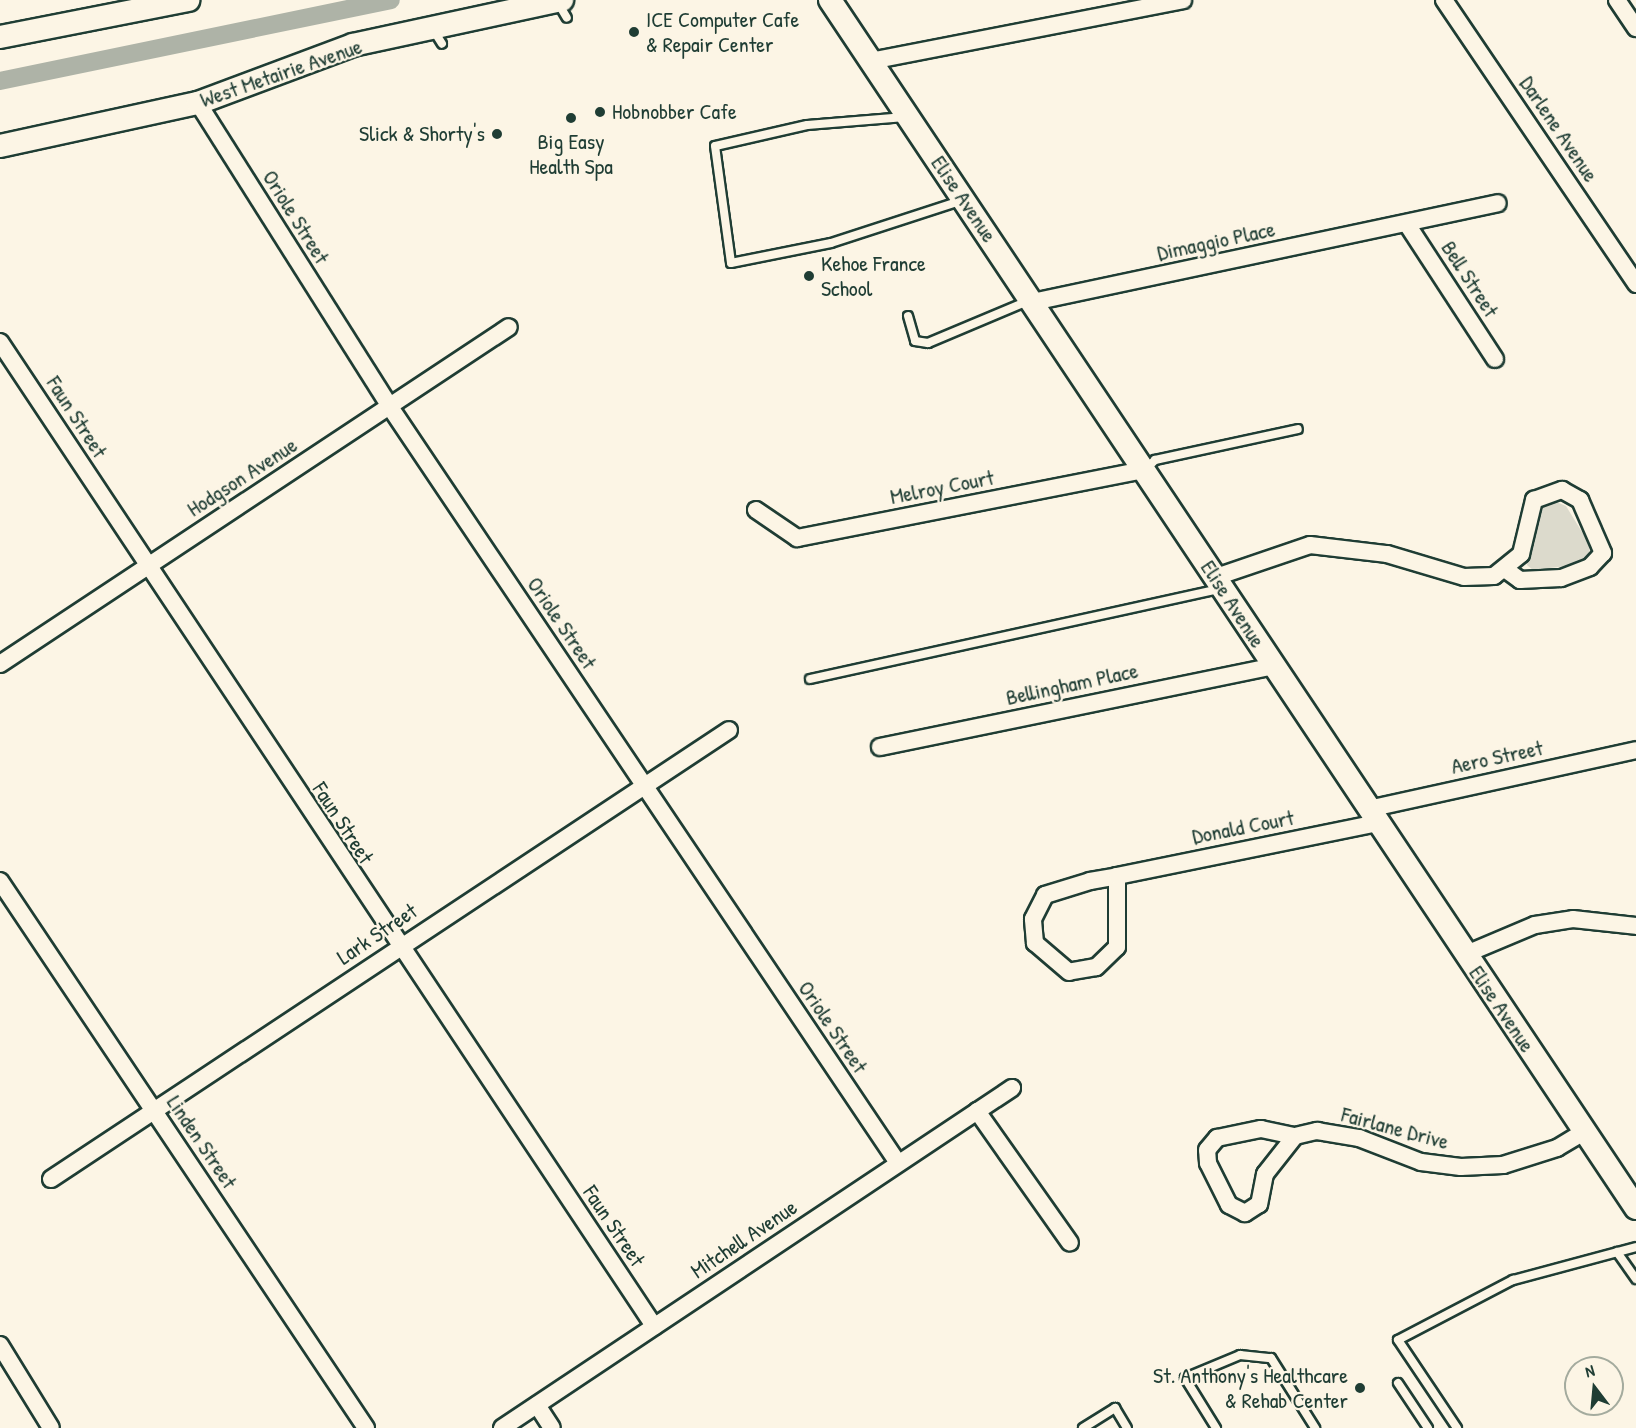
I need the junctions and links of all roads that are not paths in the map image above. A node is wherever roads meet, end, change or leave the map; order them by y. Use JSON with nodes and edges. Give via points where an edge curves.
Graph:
{"nodes":[{"id":1,"x":188,"y":0,"type":"edge"},
{"id":2,"x":830,"y":0,"type":"edge"},
{"id":3,"x":1183,"y":0,"type":"edge"},
{"id":4,"x":1444,"y":0,"type":"edge"},
{"id":5,"x":1617,"y":0,"type":"edge"},
{"id":6,"x":562,"y":6,"type":"edge"},
{"id":7,"x":1636,"y":28,"type":"edge"},
{"id":8,"x":0,"y":37,"type":"edge"},
{"id":9,"x":870,"y":61,"type":"junction"},
{"id":10,"x":198,"y":103,"type":"junction"},
{"id":11,"x":908,"y":116,"type":"junction"},
{"id":12,"x":0,"y":146,"type":"edge"},
{"id":13,"x":964,"y":200,"type":"junction"},
{"id":14,"x":1498,"y":203,"type":"dead end"},
{"id":15,"x":1407,"y":224,"type":"junction"},
{"id":16,"x":1636,"y":284,"type":"edge"},
{"id":17,"x":1032,"y":301,"type":"junction"},
{"id":18,"x":908,"y":316,"type":"dead end"},
{"id":19,"x":509,"y":327,"type":"dead end"},
{"id":20,"x":0,"y":342,"type":"edge"},
{"id":21,"x":1495,"y":359,"type":"dead end"},
{"id":22,"x":390,"y":407,"type":"junction"},
{"id":23,"x":1298,"y":429,"type":"dead end"},
{"id":24,"x":1144,"y":470,"type":"junction"},
{"id":25,"x":756,"y":510,"type":"dead end"},
{"id":26,"x":147,"y":567,"type":"junction"},
{"id":27,"x":1506,"y":570,"type":"junction"},
{"id":28,"x":1219,"y":583,"type":"junction"},
{"id":29,"x":0,"y":664,"type":"edge"},
{"id":30,"x":1273,"y":666,"type":"junction"},
{"id":31,"x":810,"y":679,"type":"dead end"},
{"id":32,"x":729,"y":730,"type":"dead end"},
{"id":33,"x":880,"y":747,"type":"dead end"},
{"id":34,"x":1636,"y":750,"type":"edge"},
{"id":35,"x":644,"y":785,"type":"junction"},
{"id":36,"x":1373,"y":816,"type":"junction"},
{"id":37,"x":1117,"y":876,"type":"junction"},
{"id":38,"x":0,"y":881,"type":"edge"},
{"id":39,"x":1636,"y":926,"type":"edge"},
{"id":40,"x":398,"y":947,"type":"junction"},
{"id":41,"x":1466,"y":954,"type":"junction"},
{"id":42,"x":1012,"y":1088,"type":"dead end"},
{"id":43,"x":154,"y":1110,"type":"junction"},
{"id":44,"x":977,"y":1111,"type":"junction"},
{"id":45,"x":1585,"y":1131,"type":"junction"},
{"id":46,"x":1296,"y":1136,"type":"junction"},
{"id":47,"x":898,"y":1163,"type":"junction"},
{"id":48,"x":51,"y":1179,"type":"dead end"},
{"id":49,"x":1636,"y":1208,"type":"edge"},
{"id":50,"x":1070,"y":1243,"type":"dead end"},
{"id":51,"x":1636,"y":1248,"type":"edge"},
{"id":52,"x":1617,"y":1252,"type":"junction"},
{"id":53,"x":1636,"y":1279,"type":"edge"},
{"id":54,"x":654,"y":1326,"type":"junction"},
{"id":55,"x":0,"y":1345,"type":"edge"},
{"id":56,"x":1398,"y":1383,"type":"dead end"},
{"id":57,"x":537,"y":1405,"type":"junction"},
{"id":58,"x":51,"y":1428,"type":"edge"},
{"id":59,"x":366,"y":1428,"type":"edge"},
{"id":60,"x":502,"y":1428,"type":"edge"},
{"id":61,"x":552,"y":1428,"type":"edge"},
{"id":62,"x":1083,"y":1428,"type":"edge"},
{"id":63,"x":1127,"y":1428,"type":"edge"},
{"id":64,"x":1216,"y":1428,"type":"edge"},
{"id":65,"x":1315,"y":1428,"type":"edge"},
{"id":66,"x":1428,"y":1428,"type":"edge"},
{"id":67,"x":1457,"y":1428,"type":"edge"}],
"edges":[{"from":1,"to":8,"type":"street"},
{"from":2,"to":9,"type":"street","name":"Elise Avenue"},
{"from":3,"to":9,"type":"street"},
{"from":4,"to":16,"type":"street","name":"Darlene Avenue"},
{"from":5,"to":7,"type":"street"},
{"from":6,"to":10,"type":"street","name":"West Metairie Avenue","via":[[437,36],[353,45]]},
{"from":9,"to":11,"type":"street","name":"Elise Avenue"},
{"from":10,"to":12,"type":"street","name":"West Metairie Avenue"},
{"from":10,"to":22,"type":"street","name":"Oriole Street"},
{"from":11,"to":13,"type":"street","name":"Elise Avenue"},
{"from":11,"to":13,"type":"lane","via":[[807,125],[715,146],[731,263],[831,243]]},
{"from":13,"to":17,"type":"street","name":"Elise Avenue"},
{"from":14,"to":15,"type":"street","name":"Dimaggio Place"},
{"from":15,"to":17,"type":"street","name":"Dimaggio Place"},
{"from":15,"to":21,"type":"street","name":"Bell Street"},
{"from":17,"to":18,"type":"lane","via":[[928,343],[915,341]]},
{"from":17,"to":24,"type":"street","name":"Elise Avenue"},
{"from":19,"to":22,"type":"street","name":"Hodgson Avenue"},
{"from":20,"to":26,"type":"street","name":"Faun Street"},
{"from":22,"to":26,"type":"street","name":"Hodgson Avenue"},
{"from":22,"to":35,"type":"street","name":"Oriole Street"},
{"from":23,"to":24,"type":"lane","via":[[1155,459]]},
{"from":24,"to":25,"type":"street","name":"Melroy Court","via":[[797,538]]},
{"from":24,"to":28,"type":"street","name":"Elise Avenue"},
{"from":26,"to":29,"type":"street","name":"Hodgson Avenue"},
{"from":26,"to":40,"type":"street","name":"Faun Street"},
{"from":27,"to":27,"type":"street","via":[[1520,580],[1561,578],[1590,567],[1602,553],[1580,500],[1562,490],[1534,500],[1521,554]]},
{"from":27,"to":28,"type":"street","via":[[1464,577],[1387,554],[1310,545]]},
{"from":28,"to":30,"type":"street","name":"Elise Avenue"},
{"from":28,"to":31,"type":"lane"},
{"from":30,"to":33,"type":"street","name":"Bellingham Place"},
{"from":30,"to":36,"type":"street","name":"Elise Avenue"},
{"from":32,"to":35,"type":"street","name":"Lark Street"},
{"from":34,"to":36,"type":"street","name":"Aero Street"},
{"from":35,"to":40,"type":"street","name":"Lark Street"},
{"from":35,"to":47,"type":"street","name":"Oriole Street"},
{"from":36,"to":37,"type":"street","name":"Donald Court"},
{"from":36,"to":41,"type":"street","name":"Elise Avenue"},
{"from":37,"to":37,"type":"street","name":"Donald Court","via":[[1045,896],[1034,920],[1035,943],[1069,972],[1096,967],[1117,947]]},
{"from":38,"to":43,"type":"street","name":"Linden Street"},
{"from":39,"to":41,"type":"street","via":[[1573,919],[1535,925]]},
{"from":40,"to":43,"type":"street","name":"Lark Street"},
{"from":40,"to":54,"type":"street","name":"Faun Street"},
{"from":41,"to":45,"type":"street","name":"Elise Avenue"},
{"from":42,"to":44,"type":"street","name":"Mitchell Avenue"},
{"from":43,"to":48,"type":"street","name":"Lark Street"},
{"from":43,"to":59,"type":"street","name":"Linden Street"},
{"from":44,"to":47,"type":"street","name":"Mitchell Avenue"},
{"from":44,"to":50,"type":"street"},
{"from":45,"to":46,"type":"street","name":"Fairlane Drive","via":[[1557,1148],[1503,1165],[1461,1167],[1422,1162],[1359,1138],[1317,1131]]},
{"from":45,"to":49,"type":"street","name":"Elise Avenue"},
{"from":46,"to":46,"type":"street","name":"Fairlane Drive","via":[[1261,1129],[1217,1138],[1207,1150],[1208,1163],[1229,1205],[1245,1213],[1259,1204],[1265,1174]]},
{"from":47,"to":54,"type":"street","name":"Mitchell Avenue"},
{"from":51,"to":52,"type":"lane"},
{"from":52,"to":53,"type":"lane"},
{"from":52,"to":67,"type":"lane","via":[[1513,1280],[1398,1340]]},
{"from":54,"to":57,"type":"street","name":"Mitchell Avenue"},
{"from":55,"to":58,"type":"street"},
{"from":56,"to":66,"type":"lane"},
{"from":57,"to":60,"type":"street","name":"Mitchell Avenue"},
{"from":57,"to":61,"type":"street"},
{"from":62,"to":63,"type":"lane","via":[[1115,1408]]},
{"from":64,"to":65,"type":"lane","via":[[1185,1378],[1240,1355],[1272,1358]]}]}
